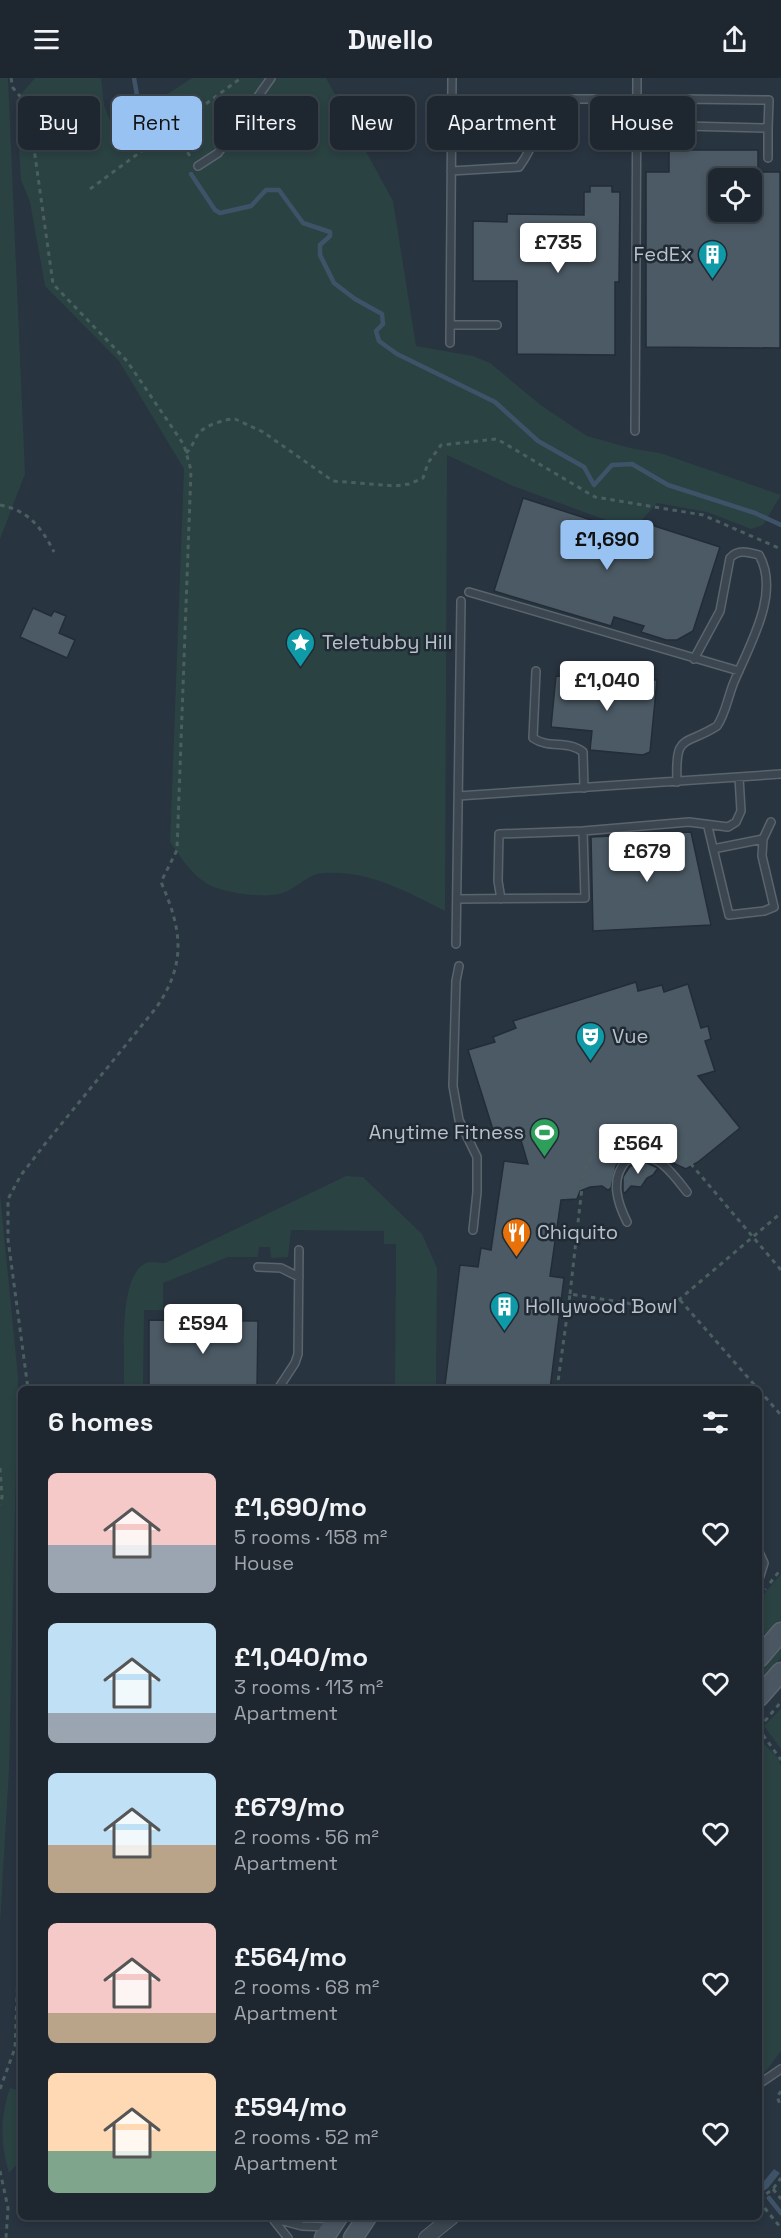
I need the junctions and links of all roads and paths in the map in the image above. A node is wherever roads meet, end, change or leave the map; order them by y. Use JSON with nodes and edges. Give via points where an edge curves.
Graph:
{"nodes":[{"id":1,"x":10,"y":78,"type":"edge"},
{"id":2,"x":241,"y":78,"type":"edge"},
{"id":3,"x":272,"y":78,"type":"edge"},
{"id":4,"x":452,"y":78,"type":"edge"},
{"id":5,"x":637,"y":78,"type":"edge"},
{"id":6,"x":637,"y":96,"type":"edge"},
{"id":7,"x":695,"y":99,"type":"edge"},
{"id":8,"x":202,"y":107,"type":"edge"},
{"id":9,"x":695,"y":126,"type":"edge"},
{"id":10,"x":768,"y":128,"type":"junction"},
{"id":11,"x":144,"y":150,"type":"edge"},
{"id":12,"x":186,"y":150,"type":"edge"},
{"id":13,"x":531,"y":150,"type":"edge"},
{"id":14,"x":637,"y":150,"type":"edge"},
{"id":15,"x":190,"y":156,"type":"dead end"},
{"id":16,"x":768,"y":158,"type":"dead end"},
{"id":17,"x":198,"y":166,"type":"dead end"},
{"id":18,"x":451,"y":171,"type":"junction"},
{"id":19,"x":90,"y":189,"type":"dead end"},
{"id":20,"x":450,"y":325,"type":"junction"},
{"id":21,"x":497,"y":326,"type":"dead end"},
{"id":22,"x":450,"y":343,"type":"dead end"},
{"id":23,"x":635,"y":431,"type":"dead end"},
{"id":24,"x":186,"y":453,"type":"junction"},
{"id":25,"x":0,"y":505,"type":"edge"},
{"id":26,"x":781,"y":549,"type":"edge"},
{"id":27,"x":54,"y":552,"type":"dead end"},
{"id":28,"x":469,"y":592,"type":"dead end"},
{"id":29,"x":461,"y":601,"type":"dead end"},
{"id":30,"x":694,"y":659,"type":"junction"},
{"id":31,"x":739,"y":671,"type":"junction"},
{"id":32,"x":536,"y":672,"type":"dead end"},
{"id":33,"x":781,"y":774,"type":"edge"},
{"id":34,"x":739,"y":777,"type":"junction"},
{"id":35,"x":677,"y":782,"type":"junction"},
{"id":36,"x":584,"y":788,"type":"junction"},
{"id":37,"x":458,"y":796,"type":"junction"},
{"id":38,"x":771,"y":822,"type":"dead end"},
{"id":39,"x":708,"y":827,"type":"junction"},
{"id":40,"x":583,"y":831,"type":"junction"},
{"id":41,"x":763,"y":839,"type":"junction"},
{"id":42,"x":714,"y":849,"type":"junction"},
{"id":43,"x":457,"y":899,"type":"junction"},
{"id":44,"x":501,"y":899,"type":"junction"},
{"id":45,"x":456,"y":944,"type":"dead end"},
{"id":46,"x":459,"y":966,"type":"dead end"},
{"id":47,"x":687,"y":1192,"type":"dead end"},
{"id":48,"x":781,"y":1213,"type":"edge"},
{"id":49,"x":627,"y":1222,"type":"dead end"},
{"id":50,"x":473,"y":1230,"type":"dead end"},
{"id":51,"x":753,"y":1237,"type":"junction"},
{"id":52,"x":299,"y":1250,"type":"dead end"},
{"id":53,"x":258,"y":1267,"type":"dead end"},
{"id":54,"x":781,"y":1270,"type":"edge"},
{"id":55,"x":299,"y":1277,"type":"junction"},
{"id":56,"x":570,"y":1294,"type":"junction"},
{"id":57,"x":680,"y":1299,"type":"junction"},
{"id":58,"x":28,"y":1386,"type":"edge"},
{"id":59,"x":280,"y":1386,"type":"edge"},
{"id":60,"x":557,"y":1386,"type":"edge"},
{"id":61,"x":755,"y":1386,"type":"edge"},
{"id":62,"x":762,"y":1394,"type":"edge"},
{"id":63,"x":781,"y":1415,"type":"edge"},
{"id":64,"x":0,"y":1468,"type":"edge"},
{"id":65,"x":0,"y":1504,"type":"edge"},
{"id":66,"x":781,"y":1632,"type":"edge"},
{"id":67,"x":762,"y":1654,"type":"edge"},
{"id":68,"x":780,"y":1674,"type":"edge"},
{"id":69,"x":762,"y":1694,"type":"edge"},
{"id":70,"x":781,"y":1702,"type":"edge"},
{"id":71,"x":762,"y":1724,"type":"edge"},
{"id":72,"x":763,"y":1735,"type":"dead end"},
{"id":73,"x":781,"y":1760,"type":"edge"},
{"id":74,"x":18,"y":1974,"type":"edge"},
{"id":75,"x":781,"y":2069,"type":"edge"},
{"id":76,"x":762,"y":2082,"type":"edge"},
{"id":77,"x":0,"y":2089,"type":"edge"},
{"id":78,"x":781,"y":2091,"type":"edge"},
{"id":79,"x":781,"y":2106,"type":"edge"},
{"id":80,"x":0,"y":2171,"type":"edge"},
{"id":81,"x":781,"y":2178,"type":"edge"},
{"id":82,"x":773,"y":2189,"type":"junction"},
{"id":83,"x":762,"y":2198,"type":"edge"},
{"id":84,"x":781,"y":2199,"type":"edge"},
{"id":85,"x":762,"y":2204,"type":"edge"},
{"id":86,"x":273,"y":2220,"type":"edge"},
{"id":87,"x":281,"y":2220,"type":"edge"},
{"id":88,"x":365,"y":2220,"type":"edge"},
{"id":89,"x":448,"y":2220,"type":"edge"},
{"id":90,"x":331,"y":2227,"type":"edge"},
{"id":91,"x":781,"y":2228,"type":"edge"},
{"id":92,"x":6,"y":2238,"type":"edge"},
{"id":93,"x":288,"y":2238,"type":"edge"},
{"id":94,"x":353,"y":2238,"type":"edge"},
{"id":95,"x":426,"y":2238,"type":"edge"}],
"edges":[{"from":1,"to":24,"type":"path","via":[[25,102],[31,127],[53,284],[127,361]]},
{"from":2,"to":8,"type":"path"},
{"from":3,"to":17,"type":"lane","via":[[218,153]]},
{"from":4,"to":18,"type":"lane"},
{"from":5,"to":6,"type":"lane"},
{"from":7,"to":10,"type":"lane","via":[[769,100]]},
{"from":9,"to":10,"type":"lane"},
{"from":10,"to":16,"type":"lane"},
{"from":11,"to":19,"type":"path"},
{"from":12,"to":15,"type":"path"},
{"from":13,"to":18,"type":"lane","via":[[519,167]]},
{"from":14,"to":23,"type":"lane"},
{"from":18,"to":20,"type":"lane"},
{"from":20,"to":21,"type":"lane"},
{"from":20,"to":22,"type":"lane"},
{"from":24,"to":26,"type":"path","via":[[200,433],[235,419],[263,432],[333,481],[395,486],[423,477],[441,444],[497,439],[595,497],[703,515]]},
{"from":24,"to":58,"type":"path","via":[[191,470],[177,850],[161,882],[178,924],[179,955],[171,987],[21,1175],[8,1199],[8,1239]]},
{"from":25,"to":27,"type":"path","via":[[12,507],[42,528]]},
{"from":28,"to":30,"type":"lane"},
{"from":29,"to":37,"type":"lane"},
{"from":30,"to":31,"type":"lane"},
{"from":30,"to":31,"type":"lane","via":[[720,611],[730,558],[734,553],[759,555],[767,566],[769,588],[759,631]]},
{"from":31,"to":35,"type":"lane","via":[[717,726],[681,744],[676,761]]},
{"from":32,"to":36,"type":"lane","via":[[533,738],[542,744],[574,745],[583,752]]},
{"from":33,"to":34,"type":"lane"},
{"from":34,"to":35,"type":"lane"},
{"from":34,"to":39,"type":"lane","via":[[741,811],[736,822],[728,827]]},
{"from":35,"to":36,"type":"lane"},
{"from":36,"to":37,"type":"lane"},
{"from":37,"to":43,"type":"lane"},
{"from":38,"to":41,"type":"lane"},
{"from":39,"to":40,"type":"lane","via":[[689,822]]},
{"from":39,"to":42,"type":"lane"},
{"from":40,"to":44,"type":"lane","via":[[499,834]]},
{"from":40,"to":44,"type":"lane","via":[[585,897]]},
{"from":41,"to":42,"type":"lane"},
{"from":41,"to":42,"type":"lane","via":[[763,865],[775,904],[764,911],[729,915]]},
{"from":43,"to":44,"type":"lane"},
{"from":43,"to":45,"type":"lane"},
{"from":46,"to":50,"type":"lane","via":[[453,1086],[459,1120],[477,1157]]},
{"from":47,"to":49,"type":"lane","via":[[656,1158],[646,1155],[626,1161],[616,1178],[617,1196]]},
{"from":48,"to":51,"type":"path"},
{"from":51,"to":54,"type":"path"},
{"from":51,"to":56,"type":"path","via":[[684,1157],[667,1144],[649,1137],[623,1139],[590,1161],[583,1178]]},
{"from":51,"to":57,"type":"path"},
{"from":52,"to":55,"type":"lane"},
{"from":53,"to":55,"type":"lane","via":[[281,1268]]},
{"from":55,"to":59,"type":"lane","via":[[297,1359]]},
{"from":56,"to":57,"type":"path","via":[[658,1308]]},
{"from":56,"to":60,"type":"path"},
{"from":57,"to":61,"type":"path"},
{"from":62,"to":63,"type":"path"},
{"from":64,"to":65,"type":"path"},
{"from":66,"to":67,"type":"street"},
{"from":68,"to":69,"type":"street"},
{"from":70,"to":71,"type":"path"},
{"from":72,"to":73,"type":"path"},
{"from":74,"to":77,"type":"path","via":[[15,2049]]},
{"from":75,"to":76,"type":"lane"},
{"from":78,"to":79,"type":"path","via":[[777,2097]]},
{"from":80,"to":92,"type":"path","via":[[8,2208]]},
{"from":81,"to":82,"type":"path"},
{"from":82,"to":83,"type":"path"},
{"from":82,"to":84,"type":"path"},
{"from":85,"to":91,"type":"path"},
{"from":86,"to":93,"type":"lane"},
{"from":87,"to":90,"type":"lane","via":[[302,2226]]},
{"from":88,"to":94,"type":"street"},
{"from":89,"to":95,"type":"street"}]}
